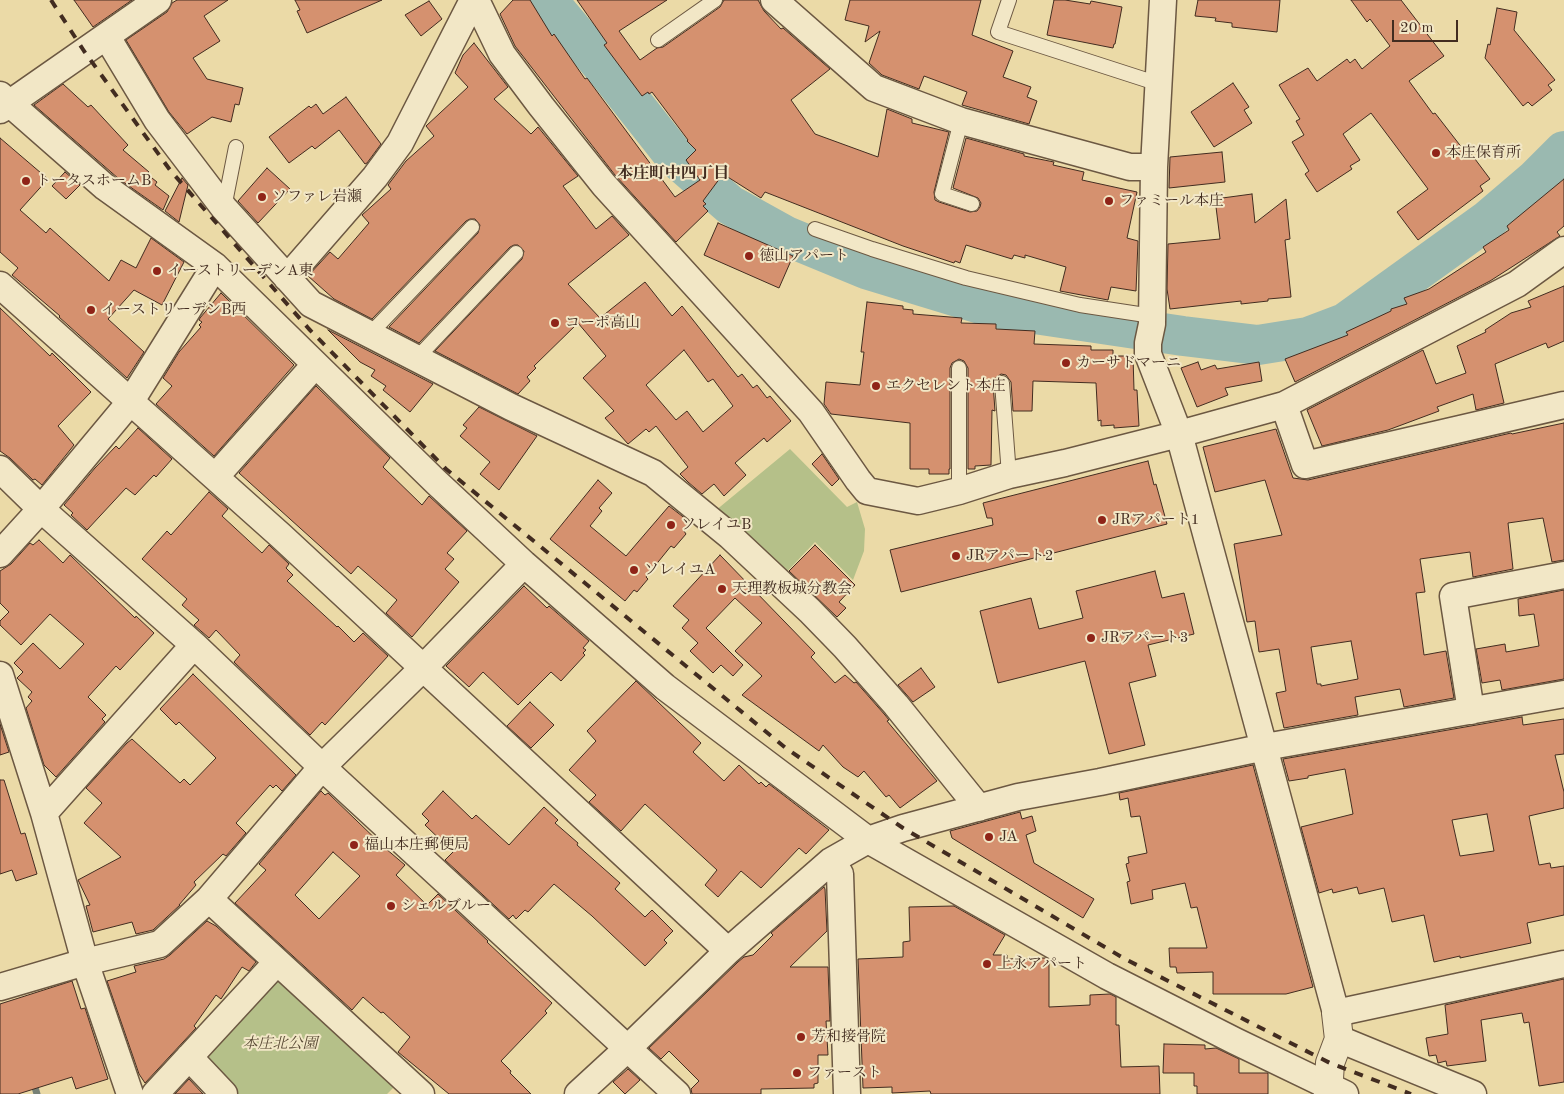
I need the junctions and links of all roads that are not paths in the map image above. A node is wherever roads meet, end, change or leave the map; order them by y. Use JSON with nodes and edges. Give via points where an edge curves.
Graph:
{"nodes":[{"id":1,"x":158,"y":0,"type":"edge"},
{"id":2,"x":474,"y":0,"type":"edge"},
{"id":3,"x":715,"y":0,"type":"edge"},
{"id":4,"x":774,"y":0,"type":"edge"},
{"id":5,"x":1009,"y":0,"type":"edge"},
{"id":6,"x":1163,"y":0,"type":"edge"},
{"id":7,"x":107,"y":37,"type":"junction"},
{"id":8,"x":658,"y":40,"type":"dead end"},
{"id":9,"x":1158,"y":84,"type":"junction"},
{"id":10,"x":3,"y":102,"type":"edge"},
{"id":11,"x":961,"y":121,"type":"junction"},
{"id":12,"x":236,"y":147,"type":"dead end"},
{"id":13,"x":1154,"y":167,"type":"junction"},
{"id":14,"x":972,"y":204,"type":"dead end"},
{"id":15,"x":224,"y":208,"type":"junction"},
{"id":16,"x":472,"y":227,"type":"dead end"},
{"id":17,"x":815,"y":229,"type":"dead end"},
{"id":18,"x":1564,"y":250,"type":"edge"},
{"id":19,"x":516,"y":252,"type":"dead end"},
{"id":20,"x":214,"y":266,"type":"junction"},
{"id":21,"x":288,"y":278,"type":"junction"},
{"id":22,"x":0,"y":285,"type":"edge"},
{"id":23,"x":1150,"y":328,"type":"junction"},
{"id":24,"x":369,"y":335,"type":"junction"},
{"id":25,"x":417,"y":358,"type":"junction"},
{"id":26,"x":315,"y":365,"type":"junction"},
{"id":27,"x":960,"y":368,"type":"dead end"},
{"id":28,"x":1002,"y":383,"type":"dead end"},
{"id":29,"x":131,"y":401,"type":"junction"},
{"id":30,"x":1284,"y":405,"type":"junction"},
{"id":31,"x":1564,"y":405,"type":"edge"},
{"id":32,"x":1179,"y":434,"type":"junction"},
{"id":33,"x":0,"y":469,"type":"edge"},
{"id":34,"x":1009,"y":475,"type":"junction"},
{"id":35,"x":216,"y":476,"type":"junction"},
{"id":36,"x":960,"y":492,"type":"junction"},
{"id":37,"x":41,"y":509,"type":"junction"},
{"id":38,"x":0,"y":554,"type":"edge"},
{"id":39,"x":524,"y":564,"type":"junction"},
{"id":40,"x":1564,"y":576,"type":"edge"},
{"id":41,"x":194,"y":644,"type":"junction"},
{"id":42,"x":424,"y":667,"type":"junction"},
{"id":43,"x":0,"y":675,"type":"edge"},
{"id":44,"x":1564,"y":694,"type":"edge"},
{"id":45,"x":1471,"y":711,"type":"junction"},
{"id":46,"x":1265,"y":747,"type":"junction"},
{"id":47,"x":322,"y":768,"type":"junction"},
{"id":48,"x":979,"y":808,"type":"junction"},
{"id":49,"x":44,"y":813,"type":"junction"},
{"id":50,"x":868,"y":840,"type":"junction"},
{"id":51,"x":831,"y":861,"type":"junction"},
{"id":52,"x":209,"y":899,"type":"junction"},
{"id":53,"x":728,"y":951,"type":"junction"},
{"id":54,"x":85,"y":962,"type":"junction"},
{"id":55,"x":278,"y":962,"type":"junction"},
{"id":56,"x":1564,"y":964,"type":"edge"},
{"id":57,"x":4,"y":986,"type":"edge"},
{"id":58,"x":1336,"y":1013,"type":"junction"},
{"id":59,"x":1339,"y":1040,"type":"junction"},
{"id":60,"x":628,"y":1048,"type":"junction"},
{"id":61,"x":189,"y":1057,"type":"junction"},
{"id":62,"x":1334,"y":1092,"type":"edge"},
{"id":63,"x":130,"y":1094,"type":"edge"},
{"id":64,"x":156,"y":1094,"type":"edge"},
{"id":65,"x":224,"y":1094,"type":"edge"},
{"id":66,"x":421,"y":1094,"type":"edge"},
{"id":67,"x":578,"y":1094,"type":"edge"},
{"id":68,"x":678,"y":1094,"type":"edge"},
{"id":69,"x":846,"y":1094,"type":"edge"},
{"id":70,"x":1473,"y":1094,"type":"edge"}],
"edges":[{"from":1,"to":7,"type":"street"},
{"from":2,"to":21,"type":"street","via":[[400,143]]},
{"from":2,"to":36,"type":"street","via":[[502,54],[575,150],[811,412],[867,492],[918,501]]},
{"from":3,"to":8,"type":"lane"},
{"from":4,"to":11,"type":"street","via":[[874,88]]},
{"from":5,"to":9,"type":"lane","via":[[998,32]]},
{"from":6,"to":9,"type":"street"},
{"from":7,"to":10,"type":"street"},
{"from":7,"to":15,"type":"street","via":[[157,120]]},
{"from":9,"to":13,"type":"street"},
{"from":10,"to":20,"type":"street","via":[[104,187]]},
{"from":11,"to":13,"type":"street","via":[[1130,167]]},
{"from":11,"to":14,"type":"lane","via":[[942,194]]},
{"from":12,"to":15,"type":"lane"},
{"from":13,"to":23,"type":"street"},
{"from":15,"to":21,"type":"street"},
{"from":16,"to":24,"type":"lane"},
{"from":17,"to":23,"type":"lane","via":[[966,278],[1080,305]]},
{"from":18,"to":30,"type":"street","via":[[1517,284]]},
{"from":19,"to":25,"type":"lane"},
{"from":20,"to":26,"type":"street"},
{"from":20,"to":29,"type":"street"},
{"from":21,"to":24,"type":"street","via":[[311,304]]},
{"from":22,"to":29,"type":"street"},
{"from":23,"to":32,"type":"street","via":[[1148,354]]},
{"from":24,"to":25,"type":"street"},
{"from":25,"to":48,"type":"street","via":[[511,407],[653,473],[730,536],[810,611],[845,647]]},
{"from":26,"to":35,"type":"street"},
{"from":26,"to":39,"type":"street"},
{"from":27,"to":36,"type":"lane"},
{"from":28,"to":34,"type":"lane"},
{"from":29,"to":35,"type":"street"},
{"from":29,"to":37,"type":"street"},
{"from":30,"to":31,"type":"street","via":[[1305,465]]},
{"from":30,"to":32,"type":"street"},
{"from":32,"to":34,"type":"street"},
{"from":32,"to":46,"type":"street"},
{"from":33,"to":37,"type":"street"},
{"from":34,"to":36,"type":"street"},
{"from":35,"to":42,"type":"street"},
{"from":37,"to":38,"type":"street"},
{"from":37,"to":41,"type":"street"},
{"from":39,"to":42,"type":"street"},
{"from":39,"to":50,"type":"street","via":[[665,687]]},
{"from":40,"to":45,"type":"street","via":[[1453,596]]},
{"from":41,"to":47,"type":"street"},
{"from":41,"to":49,"type":"street"},
{"from":42,"to":47,"type":"street"},
{"from":42,"to":53,"type":"street"},
{"from":43,"to":49,"type":"street"},
{"from":44,"to":45,"type":"street"},
{"from":45,"to":46,"type":"street"},
{"from":46,"to":48,"type":"street","via":[[1018,797]]},
{"from":46,"to":58,"type":"street"},
{"from":47,"to":52,"type":"street"},
{"from":47,"to":60,"type":"street"},
{"from":48,"to":50,"type":"street"},
{"from":49,"to":54,"type":"street"},
{"from":50,"to":51,"type":"street"},
{"from":50,"to":62,"type":"street","via":[[1107,976]]},
{"from":51,"to":53,"type":"street"},
{"from":51,"to":69,"type":"street","via":[[840,874]]},
{"from":52,"to":54,"type":"street","via":[[160,944]]},
{"from":52,"to":55,"type":"street"},
{"from":53,"to":60,"type":"street"},
{"from":54,"to":57,"type":"street"},
{"from":54,"to":63,"type":"street"},
{"from":55,"to":61,"type":"street"},
{"from":55,"to":66,"type":"street"},
{"from":56,"to":58,"type":"street"},
{"from":58,"to":59,"type":"street"},
{"from":59,"to":62,"type":"street","via":[[1330,1063]]},
{"from":59,"to":70,"type":"street"},
{"from":60,"to":67,"type":"street"},
{"from":60,"to":68,"type":"street"},
{"from":61,"to":64,"type":"street"},
{"from":61,"to":65,"type":"street"}]}
